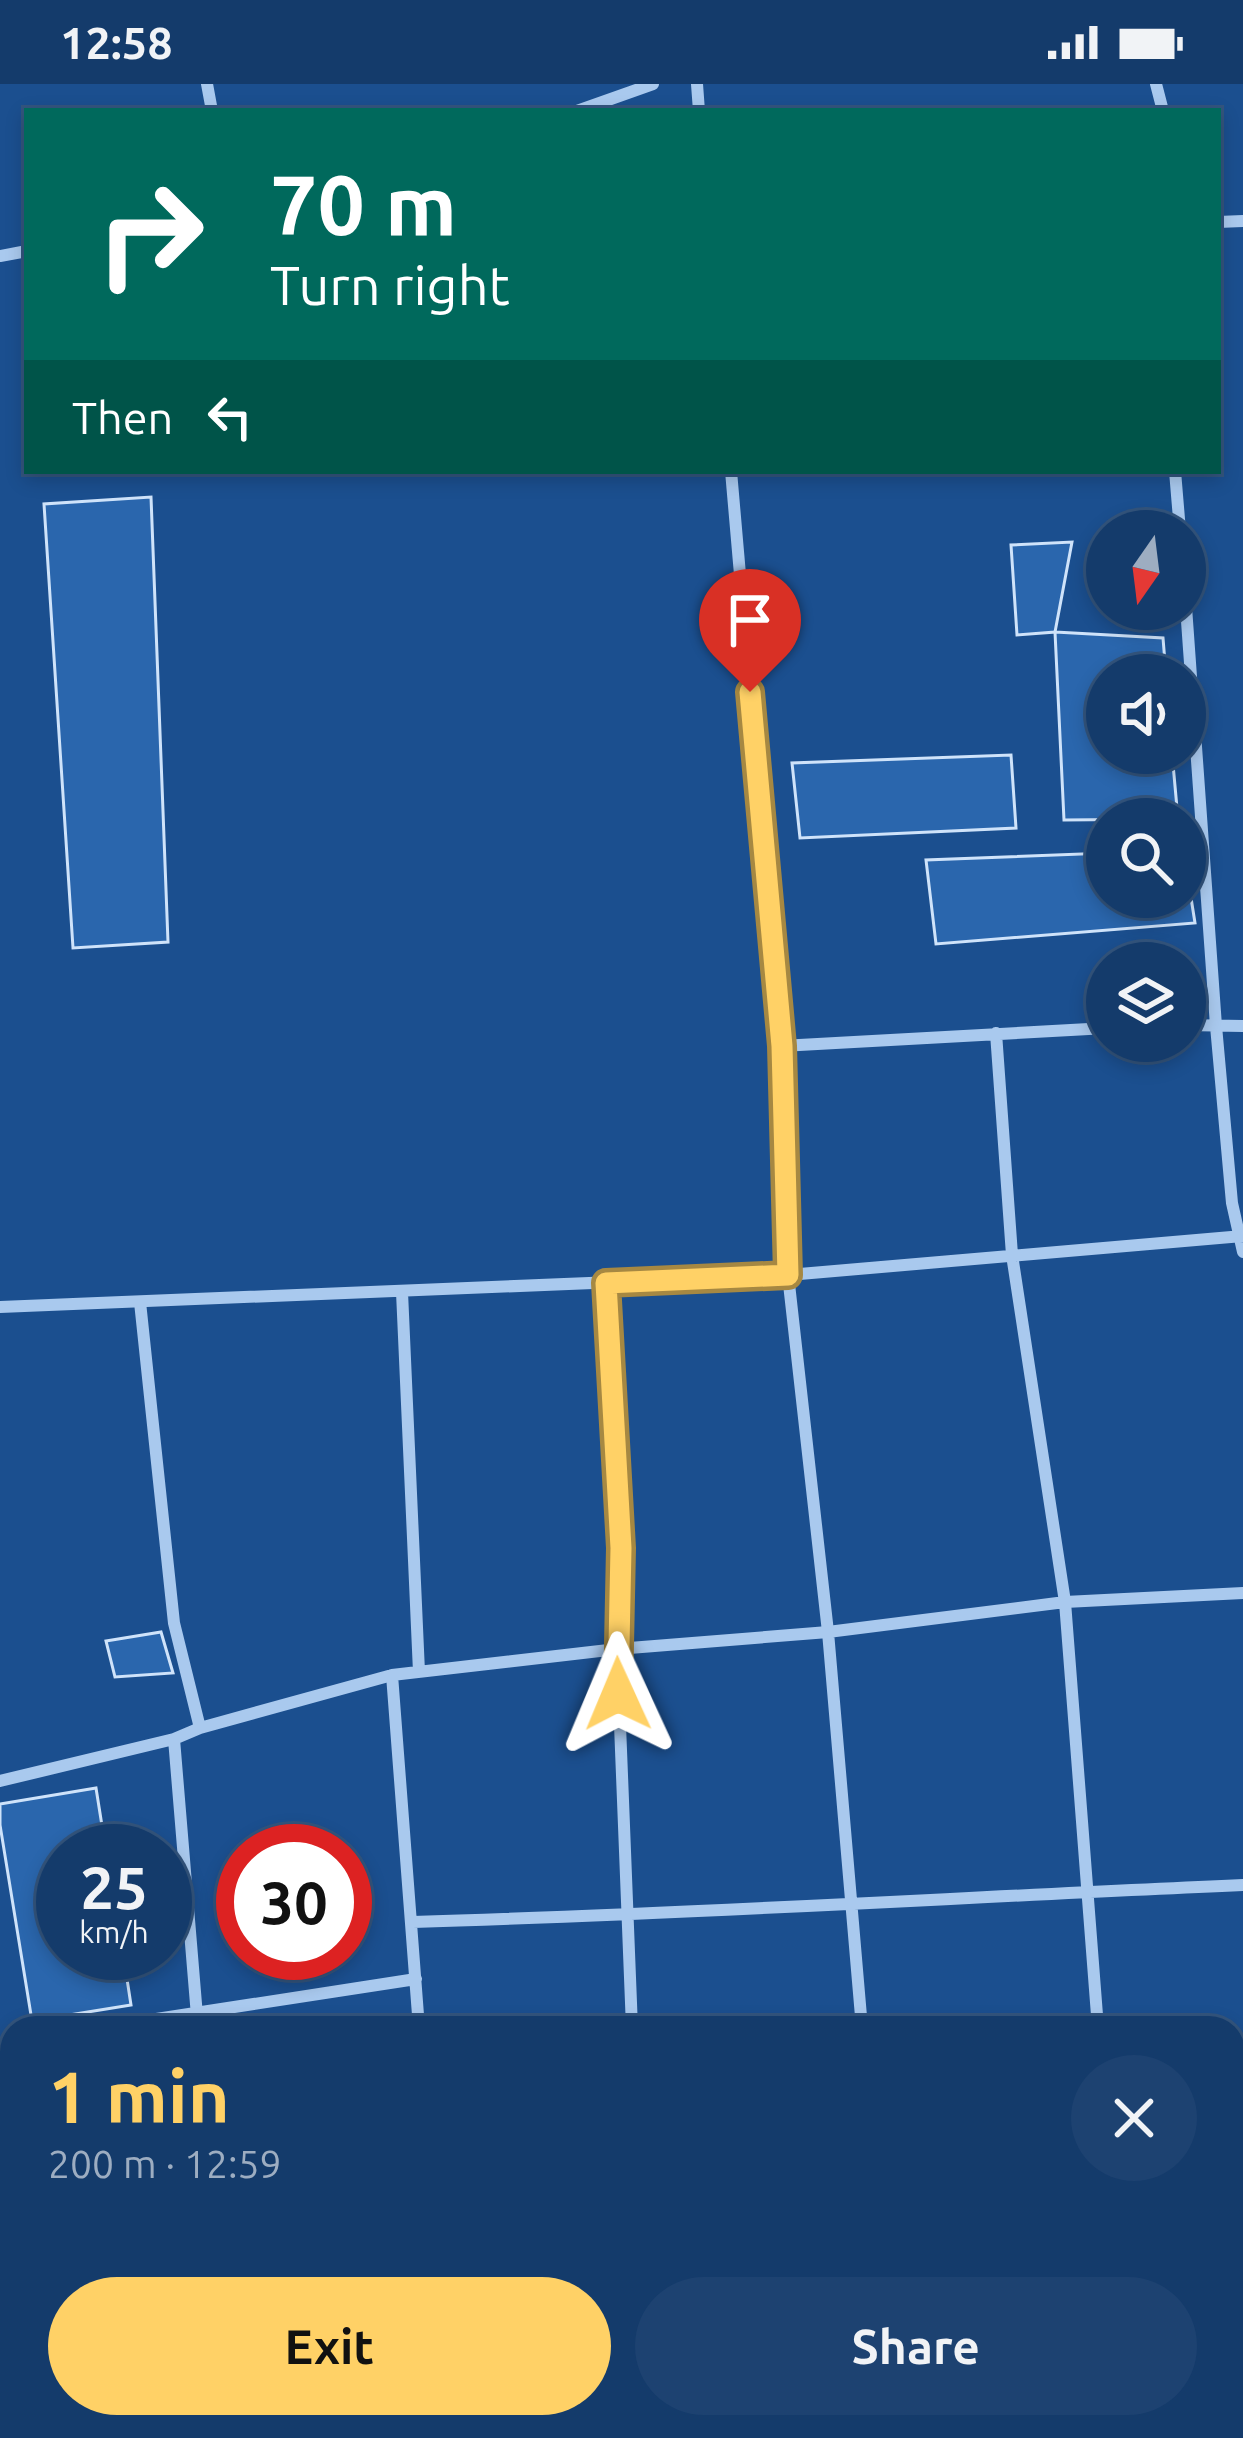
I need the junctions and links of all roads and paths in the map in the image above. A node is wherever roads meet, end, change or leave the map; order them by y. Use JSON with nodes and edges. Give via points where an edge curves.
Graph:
{"nodes":[{"id":1,"x":653,"y":84,"type":"edge"},
{"id":2,"x":586,"y":108,"type":"edge"},
{"id":3,"x":731,"y":474,"type":"edge"},
{"id":4,"x":1175,"y":474,"type":"edge"},
{"id":5,"x":1178,"y":510,"type":"edge"},
{"id":6,"x":1188,"y":630,"type":"edge"},
{"id":7,"x":1206,"y":1025,"type":"edge"},
{"id":8,"x":1216,"y":1026,"type":"junction"},
{"id":9,"x":1243,"y":1026,"type":"edge"},
{"id":10,"x":1086,"y":1029,"type":"edge"},
{"id":11,"x":995,"y":1033,"type":"junction"},
{"id":12,"x":782,"y":1046,"type":"junction"},
{"id":13,"x":1242,"y":1236,"type":"edge"},
{"id":14,"x":1243,"y":1252,"type":"edge"},
{"id":15,"x":1012,"y":1255,"type":"junction"},
{"id":16,"x":788,"y":1275,"type":"junction"},
{"id":17,"x":606,"y":1283,"type":"junction"},
{"id":18,"x":402,"y":1292,"type":"junction"},
{"id":19,"x":140,"y":1302,"type":"junction"},
{"id":20,"x":0,"y":1307,"type":"edge"},
{"id":21,"x":1243,"y":1593,"type":"edge"},
{"id":22,"x":1065,"y":1602,"type":"junction"},
{"id":23,"x":828,"y":1632,"type":"junction"},
{"id":24,"x":616,"y":1649,"type":"junction"},
{"id":25,"x":419,"y":1672,"type":"junction"},
{"id":26,"x":392,"y":1675,"type":"junction"},
{"id":27,"x":200,"y":1728,"type":"junction"},
{"id":28,"x":174,"y":1739,"type":"junction"},
{"id":29,"x":0,"y":1781,"type":"edge"},
{"id":30,"x":1243,"y":1885,"type":"edge"},
{"id":31,"x":1088,"y":1892,"type":"junction"},
{"id":32,"x":853,"y":1901,"type":"junction"},
{"id":33,"x":628,"y":1916,"type":"junction"},
{"id":34,"x":413,"y":1922,"type":"junction"},
{"id":35,"x":416,"y":1979,"type":"junction"},
{"id":36,"x":197,"y":2010,"type":"junction"},
{"id":37,"x":164,"y":2016,"type":"edge"},
{"id":38,"x":197,"y":2016,"type":"edge"},
{"id":39,"x":418,"y":2016,"type":"edge"},
{"id":40,"x":632,"y":2016,"type":"edge"},
{"id":41,"x":861,"y":2016,"type":"edge"},
{"id":42,"x":1097,"y":2016,"type":"edge"}],
"edges":[{"from":1,"to":2,"type":"street"},
{"from":3,"to":12,"type":"street"},
{"from":4,"to":5,"type":"street"},
{"from":6,"to":8,"type":"street"},
{"from":7,"to":8,"type":"street"},
{"from":8,"to":9,"type":"street"},
{"from":8,"to":13,"type":"street"},
{"from":10,"to":11,"type":"street"},
{"from":11,"to":12,"type":"street"},
{"from":11,"to":15,"type":"street"},
{"from":12,"to":16,"type":"street"},
{"from":13,"to":14,"type":"street"},
{"from":13,"to":15,"type":"street"},
{"from":15,"to":16,"type":"street"},
{"from":15,"to":22,"type":"street"},
{"from":16,"to":17,"type":"street"},
{"from":16,"to":23,"type":"street"},
{"from":17,"to":18,"type":"street"},
{"from":17,"to":24,"type":"street","via":[[621,1548]]},
{"from":18,"to":19,"type":"street"},
{"from":18,"to":25,"type":"street"},
{"from":19,"to":20,"type":"street"},
{"from":19,"to":27,"type":"street","via":[[174,1623]]},
{"from":21,"to":22,"type":"street"},
{"from":22,"to":23,"type":"street"},
{"from":22,"to":31,"type":"street"},
{"from":23,"to":24,"type":"street"},
{"from":23,"to":32,"type":"street"},
{"from":24,"to":25,"type":"street"},
{"from":24,"to":33,"type":"street"},
{"from":25,"to":26,"type":"street"},
{"from":26,"to":27,"type":"street"},
{"from":26,"to":34,"type":"street"},
{"from":27,"to":28,"type":"street"},
{"from":28,"to":29,"type":"street"},
{"from":28,"to":36,"type":"street"},
{"from":30,"to":31,"type":"street"},
{"from":31,"to":32,"type":"street"},
{"from":31,"to":42,"type":"street"},
{"from":32,"to":33,"type":"street"},
{"from":32,"to":41,"type":"street"},
{"from":33,"to":34,"type":"street"},
{"from":33,"to":40,"type":"street"},
{"from":34,"to":35,"type":"street"},
{"from":35,"to":36,"type":"street"},
{"from":35,"to":39,"type":"street"},
{"from":36,"to":37,"type":"street"},
{"from":36,"to":38,"type":"street"}]}
